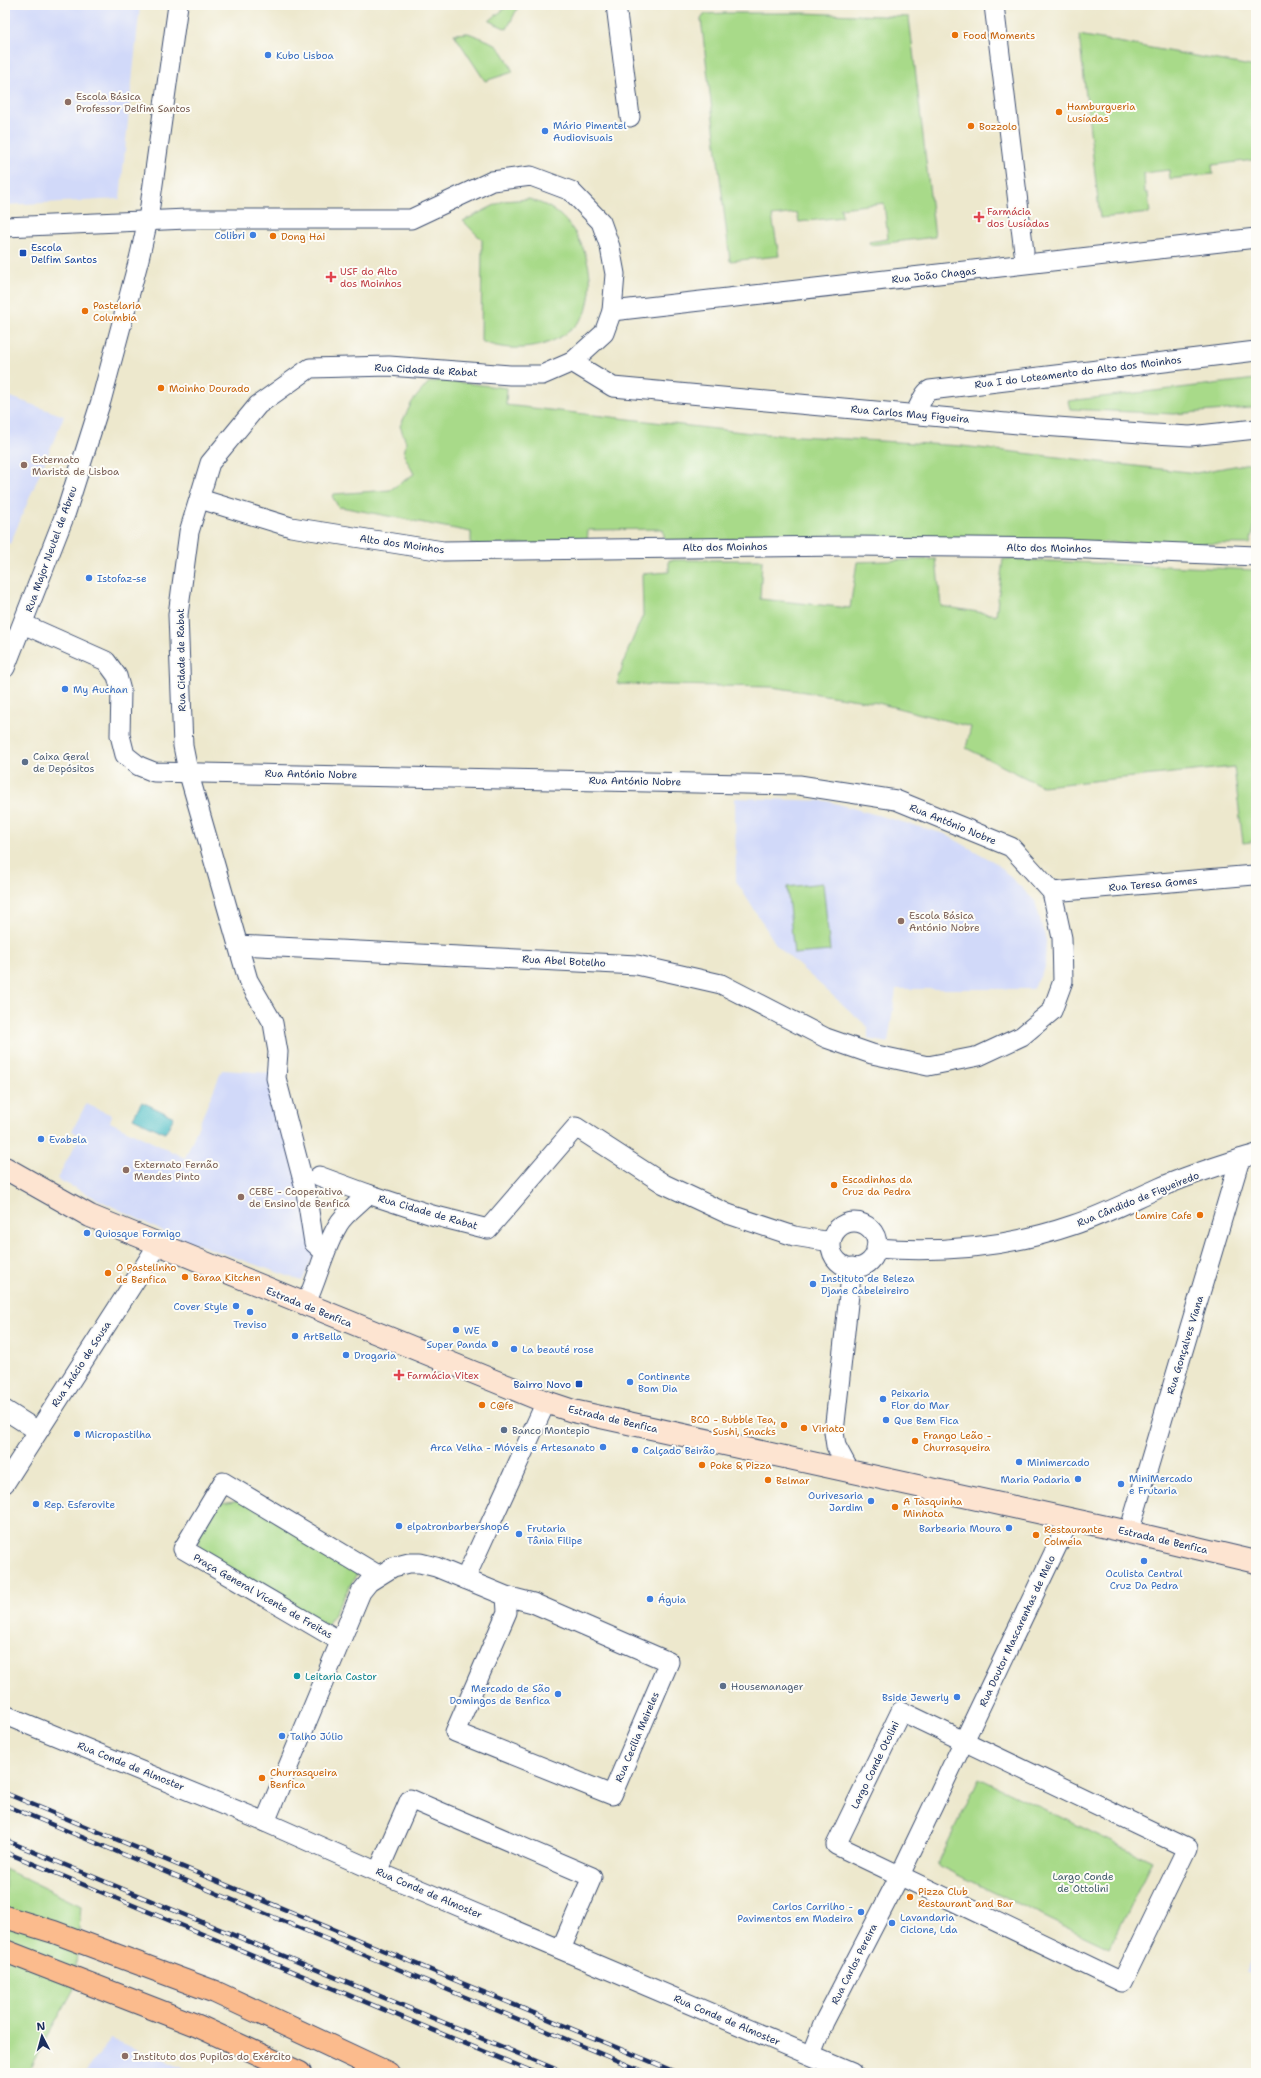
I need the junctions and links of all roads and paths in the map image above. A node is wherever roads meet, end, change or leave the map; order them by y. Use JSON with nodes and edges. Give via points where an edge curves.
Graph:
{"nodes":[{"id":1,"x":178,"y":5,"type":"edge"},
{"id":2,"x":616,"y":5,"type":"edge"},
{"id":3,"x":994,"y":5,"type":"edge"},
{"id":4,"x":630,"y":117,"type":"dead end"},
{"id":5,"x":148,"y":220,"type":"junction"},
{"id":6,"x":5,"y":227,"type":"edge"},
{"id":7,"x":1256,"y":238,"type":"edge"},
{"id":8,"x":1024,"y":252,"type":"dead end"},
{"id":9,"x":612,"y":311,"type":"junction"},
{"id":10,"x":1256,"y":351,"type":"edge"},
{"id":11,"x":572,"y":362,"type":"junction"},
{"id":12,"x":914,"y":414,"type":"junction"},
{"id":13,"x":1256,"y":429,"type":"edge"},
{"id":14,"x":200,"y":499,"type":"junction"},
{"id":15,"x":1256,"y":556,"type":"edge"},
{"id":16,"x":23,"y":624,"type":"junction"},
{"id":17,"x":5,"y":668,"type":"edge"},
{"id":18,"x":188,"y":771,"type":"junction"},
{"id":19,"x":1254,"y":875,"type":"dead end"},
{"id":20,"x":1052,"y":892,"type":"junction"},
{"id":21,"x":238,"y":945,"type":"junction"},
{"id":22,"x":1248,"y":1157,"type":"edge"},
{"id":23,"x":5,"y":1168,"type":"edge"},
{"id":24,"x":319,"y":1176,"type":"dead end"},
{"id":25,"x":368,"y":1194,"type":"junction"},
{"id":26,"x":831,"y":1242,"type":"junction"},
{"id":27,"x":158,"y":1245,"type":"junction"},
{"id":28,"x":876,"y":1248,"type":"junction"},
{"id":29,"x":324,"y":1252,"type":"junction"},
{"id":30,"x":852,"y":1267,"type":"junction"},
{"id":31,"x":304,"y":1305,"type":"junction"},
{"id":32,"x":546,"y":1402,"type":"junction"},
{"id":33,"x":5,"y":1410,"type":"edge"},
{"id":34,"x":38,"y":1431,"type":"junction"},
{"id":35,"x":849,"y":1470,"type":"junction"},
{"id":36,"x":5,"y":1483,"type":"edge"},
{"id":37,"x":1070,"y":1519,"type":"junction"},
{"id":38,"x":1129,"y":1532,"type":"junction"},
{"id":39,"x":1256,"y":1562,"type":"edge"},
{"id":40,"x":378,"y":1575,"type":"junction"},
{"id":41,"x":465,"y":1579,"type":"junction"},
{"id":42,"x":506,"y":1596,"type":"junction"},
{"id":43,"x":340,"y":1641,"type":"junction"},
{"id":44,"x":5,"y":1715,"type":"edge"},
{"id":45,"x":965,"y":1742,"type":"junction"},
{"id":46,"x":266,"y":1822,"type":"junction"},
{"id":47,"x":378,"y":1872,"type":"junction"},
{"id":48,"x":900,"y":1875,"type":"junction"},
{"id":49,"x":5,"y":1902,"type":"edge"},
{"id":50,"x":5,"y":1917,"type":"edge"},
{"id":51,"x":54,"y":1932,"type":"junction"},
{"id":52,"x":561,"y":1950,"type":"junction"},
{"id":53,"x":5,"y":1951,"type":"edge"},
{"id":54,"x":811,"y":2055,"type":"junction"},
{"id":55,"x":300,"y":2073,"type":"edge"},
{"id":56,"x":388,"y":2073,"type":"edge"},
{"id":57,"x":852,"y":2073,"type":"edge"}],
"edges":[{"from":1,"to":5,"type":"street","name":"Rua Major Neutel de Abreu"},
{"from":2,"to":4,"type":"street"},
{"from":3,"to":8,"type":"street"},
{"from":5,"to":6,"type":"street","name":"Rua Cidade de Rabat"},
{"from":5,"to":9,"type":"street","name":"Rua Cidade de Rabat","via":[[411,219],[492,182],[531,176],[571,190],[601,222],[610,247],[615,274]]},
{"from":5,"to":16,"type":"street","name":"Rua Major Neutel de Abreu","via":[[90,439],[66,512]]},
{"from":7,"to":9,"type":"street","name":"Rua João Chagas"},
{"from":9,"to":11,"type":"street","name":"Rua Cidade de Rabat","via":[[604,334]]},
{"from":10,"to":12,"type":"street","name":"Rua I do Loteamento do Alto dos Moinhos","via":[[930,390],[923,395],[921,405]]},
{"from":11,"to":12,"type":"street","name":"Rua Carlos May Figueira","via":[[613,387]]},
{"from":11,"to":14,"type":"street","name":"Rua Cidade de Rabat","via":[[542,375],[389,366],[310,368],[258,405],[210,463]]},
{"from":12,"to":13,"type":"street","name":"Rua Carlos May Figueira","via":[[1190,436]]},
{"from":14,"to":15,"type":"street","name":"Alto dos Moinhos","via":[[292,527],[443,551],[856,546],[1064,548]]},
{"from":14,"to":18,"type":"street","name":"Rua Cidade de Rabat","via":[[190,532],[178,615],[183,746]]},
{"from":16,"to":17,"type":"street","name":"Rua Major Neutel de Abreu"},
{"from":16,"to":18,"type":"street","name":"Rua António Nobre","via":[[106,661],[117,676],[121,691],[120,735],[125,756],[154,772]]},
{"from":18,"to":20,"type":"street","name":"Rua António Nobre","via":[[798,785],[896,800],[1011,847]]},
{"from":18,"to":21,"type":"street","name":"Rua Cidade de Rabat"},
{"from":19,"to":20,"type":"street","name":"Rua Teresa Gomes"},
{"from":20,"to":21,"type":"street","name":"Rua Abel Botelho","via":[[1062,938],[1063,981],[1052,1011],[1022,1036],[979,1056],[928,1066],[872,1054],[826,1038],[721,984],[638,964]]},
{"from":21,"to":29,"type":"street","name":"Rua Cidade de Rabat","via":[[248,980],[273,1023],[278,1052],[276,1078],[306,1192],[314,1243]]},
{"from":22,"to":28,"type":"street","name":"Rua Cândido de Figueiredo","via":[[1160,1188],[1102,1215],[1041,1235],[1010,1242],[946,1250]]},
{"from":22,"to":38,"type":"street","name":"Rua Gonçalves Viana"},
{"from":23,"to":27,"type":"street","name":"Estrada de Benfica","via":[[90,1216]]},
{"from":24,"to":25,"type":"street","name":"Rua Cidade de Rabat"},
{"from":25,"to":26,"type":"street","name":"Rua Cidade de Rabat","via":[[488,1229],[576,1127],[664,1184],[728,1214],[794,1236]]},
{"from":25,"to":29,"type":"street","name":"Rua Cidade de Rabat","via":[[338,1224]]},
{"from":26,"to":28,"type":"street","via":[[841,1226],[852,1222],[868,1227],[873,1233]]},
{"from":26,"to":30,"type":"street","via":[[837,1260]]},
{"from":27,"to":31,"type":"street","name":"Estrada de Benfica"},
{"from":27,"to":34,"type":"street","name":"Rua Inácio de Sousa"},
{"from":28,"to":30,"type":"street","via":[[874,1256],[868,1262],[860,1267]]},
{"from":29,"to":31,"type":"street","name":"Rua Cidade de Rabat","via":[[315,1286]]},
{"from":30,"to":35,"type":"street","via":[[834,1432],[836,1446]]},
{"from":31,"to":32,"type":"street","name":"Estrada de Benfica"},
{"from":32,"to":35,"type":"street","name":"Estrada de Benfica","via":[[620,1421]]},
{"from":32,"to":41,"type":"street"},
{"from":33,"to":34,"type":"street"},
{"from":34,"to":36,"type":"street","name":"Rua Inácio de Sousa"},
{"from":35,"to":37,"type":"street","name":"Estrada de Benfica"},
{"from":37,"to":38,"type":"street","name":"Estrada de Benfica"},
{"from":37,"to":45,"type":"street","name":"Rua Doutor Mascarenhas de Melo"},
{"from":38,"to":39,"type":"street","name":"Estrada de Benfica"},
{"from":40,"to":41,"type":"street","name":"Rua Cecília Meireles","via":[[393,1567],[420,1563]]},
{"from":40,"to":43,"type":"street","name":"Rua Cecília Meireles","via":[[361,1592]]},
{"from":40,"to":43,"type":"street","name":"Praça General Vicente de Freitas","via":[[223,1482],[183,1550]]},
{"from":41,"to":42,"type":"street","name":"Rua Cecília Meireles"},
{"from":42,"to":42,"type":"street","name":"Rua Cecília Meireles","via":[[507,1612],[455,1732],[612,1795],[669,1662],[533,1603]]},
{"from":43,"to":46,"type":"street","name":"Rua Cecília Meireles"},
{"from":44,"to":46,"type":"street","name":"Rua Conde de Almoster"},
{"from":45,"to":48,"type":"street"},
{"from":45,"to":48,"type":"street","name":"Largo Conde Otolini","via":[[901,1711],[836,1845]]},
{"from":45,"to":48,"type":"street","via":[[1187,1848],[1122,1982]]},
{"from":46,"to":47,"type":"street","name":"Rua Conde de Almoster"},
{"from":47,"to":52,"type":"street","name":"Rua Conde de Almoster"},
{"from":47,"to":52,"type":"street","via":[[410,1799],[418,1802],[592,1877]]},
{"from":48,"to":54,"type":"street","name":"Rua Carlos Pereira","via":[[824,2022]]},
{"from":49,"to":51,"type":"highway"},
{"from":50,"to":51,"type":"highway"},
{"from":51,"to":56,"type":"highway","via":[[215,1992]]},
{"from":52,"to":54,"type":"street","name":"Rua Conde de Almoster"},
{"from":53,"to":55,"type":"highway","via":[[198,2026]]},
{"from":54,"to":57,"type":"street","name":"Rua Conde de Almoster"}]}
